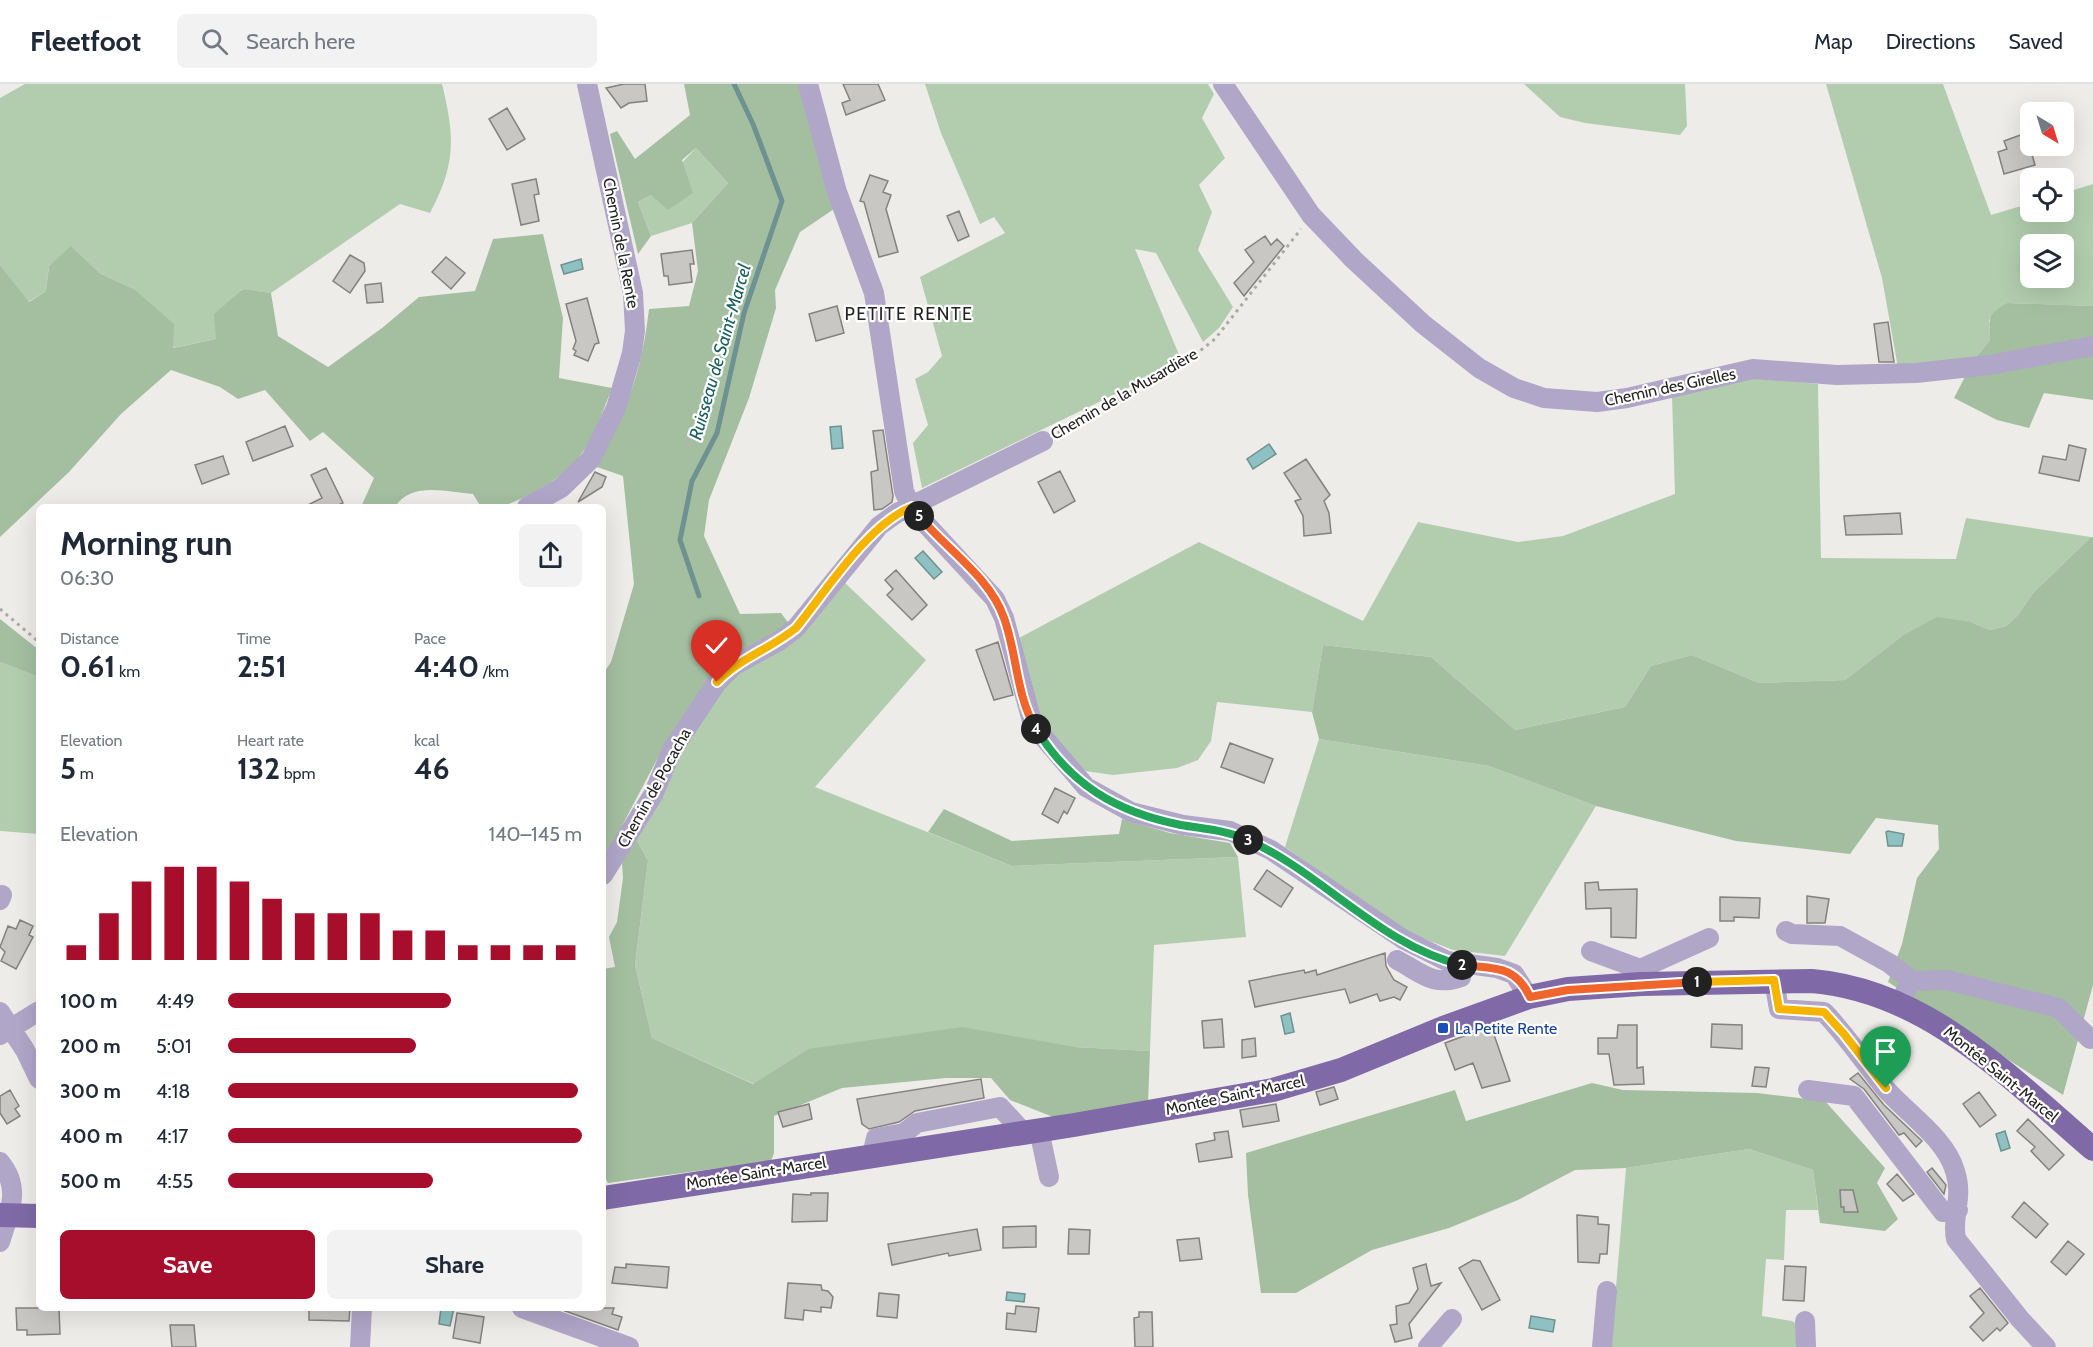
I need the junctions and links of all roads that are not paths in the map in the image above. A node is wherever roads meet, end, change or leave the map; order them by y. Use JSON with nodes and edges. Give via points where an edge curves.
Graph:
{"nodes":[{"id":1,"x":587,"y":84,"type":"edge"},
{"id":2,"x":808,"y":84,"type":"edge"},
{"id":3,"x":1223,"y":84,"type":"edge"},
{"id":4,"x":2093,"y":346,"type":"edge"},
{"id":5,"x":1043,"y":441,"type":"road end"},
{"id":6,"x":532,"y":504,"type":"edge"},
{"id":7,"x":912,"y":507,"type":"junction"},
{"id":8,"x":606,"y":870,"type":"edge"},
{"id":9,"x":1786,"y":932,"type":"dead end"},
{"id":10,"x":1709,"y":938,"type":"dead end"},
{"id":11,"x":1591,"y":951,"type":"dead end"},
{"id":12,"x":1396,"y":960,"type":"dead end"},
{"id":13,"x":1464,"y":965,"type":"junction"},
{"id":14,"x":1641,"y":976,"type":"junction"},
{"id":15,"x":1774,"y":980,"type":"junction"},
{"id":16,"x":1912,"y":981,"type":"junction"},
{"id":17,"x":1530,"y":997,"type":"junction"},
{"id":18,"x":1897,"y":1005,"type":"junction"},
{"id":19,"x":36,"y":1012,"type":"edge"},
{"id":20,"x":4,"y":1025,"type":"edge"},
{"id":21,"x":2090,"y":1039,"type":"dead end"},
{"id":22,"x":36,"y":1074,"type":"edge"},
{"id":23,"x":1808,"y":1090,"type":"dead end"},
{"id":24,"x":1031,"y":1131,"type":"junction"},
{"id":25,"x":2093,"y":1149,"type":"edge"},
{"id":26,"x":0,"y":1162,"type":"edge"},
{"id":27,"x":1049,"y":1177,"type":"dead end"},
{"id":28,"x":606,"y":1198,"type":"edge"},
{"id":29,"x":1958,"y":1210,"type":"junction"},
{"id":30,"x":4,"y":1215,"type":"edge"},
{"id":31,"x":36,"y":1216,"type":"edge"},
{"id":32,"x":0,"y":1242,"type":"edge"},
{"id":33,"x":1606,"y":1291,"type":"dead end"},
{"id":34,"x":362,"y":1311,"type":"edge"},
{"id":35,"x":530,"y":1311,"type":"edge"},
{"id":36,"x":1452,"y":1319,"type":"dead end"},
{"id":37,"x":1805,"y":1321,"type":"dead end"},
{"id":38,"x":360,"y":1347,"type":"edge"},
{"id":39,"x":629,"y":1347,"type":"edge"},
{"id":40,"x":1428,"y":1347,"type":"edge"},
{"id":41,"x":1602,"y":1347,"type":"edge"},
{"id":42,"x":1806,"y":1347,"type":"edge"},
{"id":43,"x":2046,"y":1347,"type":"edge"}],
"edges":[{"from":1,"to":6,"type":"street","name":"Chemin de la Rente","via":[[633,293],[635,331],[616,408],[591,459],[561,488]]},
{"from":2,"to":7,"type":"street","via":[[837,192],[874,293],[904,491]]},
{"from":3,"to":4,"type":"street","name":"Chemin des Girelles","via":[[1311,215],[1354,260],[1423,324],[1479,368],[1544,398],[1597,402],[1657,393],[1753,369],[1837,375],[1916,373],[2022,360]]},
{"from":5,"to":7,"type":"street","name":"Chemin de la Musardière"},
{"from":7,"to":8,"type":"street","name":"Chemin de Pocacha","via":[[879,526],[796,628],[733,666],[717,682],[672,750],[653,795]]},
{"from":7,"to":13,"type":"street","via":[[995,599],[1034,725],[1086,787],[1131,812],[1230,831],[1271,850],[1403,939]]},
{"from":9,"to":16,"type":"street","via":[[1840,936],[1889,963]]},
{"from":10,"to":14,"type":"street"},
{"from":11,"to":14,"type":"street"},
{"from":12,"to":13,"type":"street","via":[[1445,983],[1461,976]]},
{"from":13,"to":17,"type":"street","via":[[1514,974]]},
{"from":14,"to":15,"type":"main road","name":"Montée Saint-Marcel"},
{"from":14,"to":17,"type":"main road","name":"Montée Saint-Marcel"},
{"from":15,"to":18,"type":"main road","name":"Montée Saint-Marcel","via":[[1837,983]]},
{"from":15,"to":29,"type":"street","via":[[1779,1009],[1824,1012],[1948,1155],[1960,1192]]},
{"from":16,"to":18,"type":"street"},
{"from":16,"to":21,"type":"street","via":[[1947,980],[2059,1008]]},
{"from":17,"to":24,"type":"main road","name":"Montée Saint-Marcel","via":[[1341,1070],[1273,1090]]},
{"from":18,"to":25,"type":"main road","name":"Montée Saint-Marcel","via":[[1962,1038]]},
{"from":19,"to":20,"type":"street"},
{"from":20,"to":22,"type":"street"},
{"from":23,"to":29,"type":"street","via":[[1854,1096],[1942,1212]]},
{"from":24,"to":27,"type":"street"},
{"from":24,"to":28,"type":"main road","name":"Montée Saint-Marcel"},
{"from":26,"to":30,"type":"street","via":[[14,1188]]},
{"from":29,"to":43,"type":"street","via":[[1956,1239]]},
{"from":30,"to":31,"type":"main road"},
{"from":30,"to":32,"type":"street"},
{"from":33,"to":41,"type":"street"},
{"from":34,"to":38,"type":"street"},
{"from":35,"to":39,"type":"street"},
{"from":36,"to":40,"type":"street"},
{"from":37,"to":42,"type":"street"}]}
